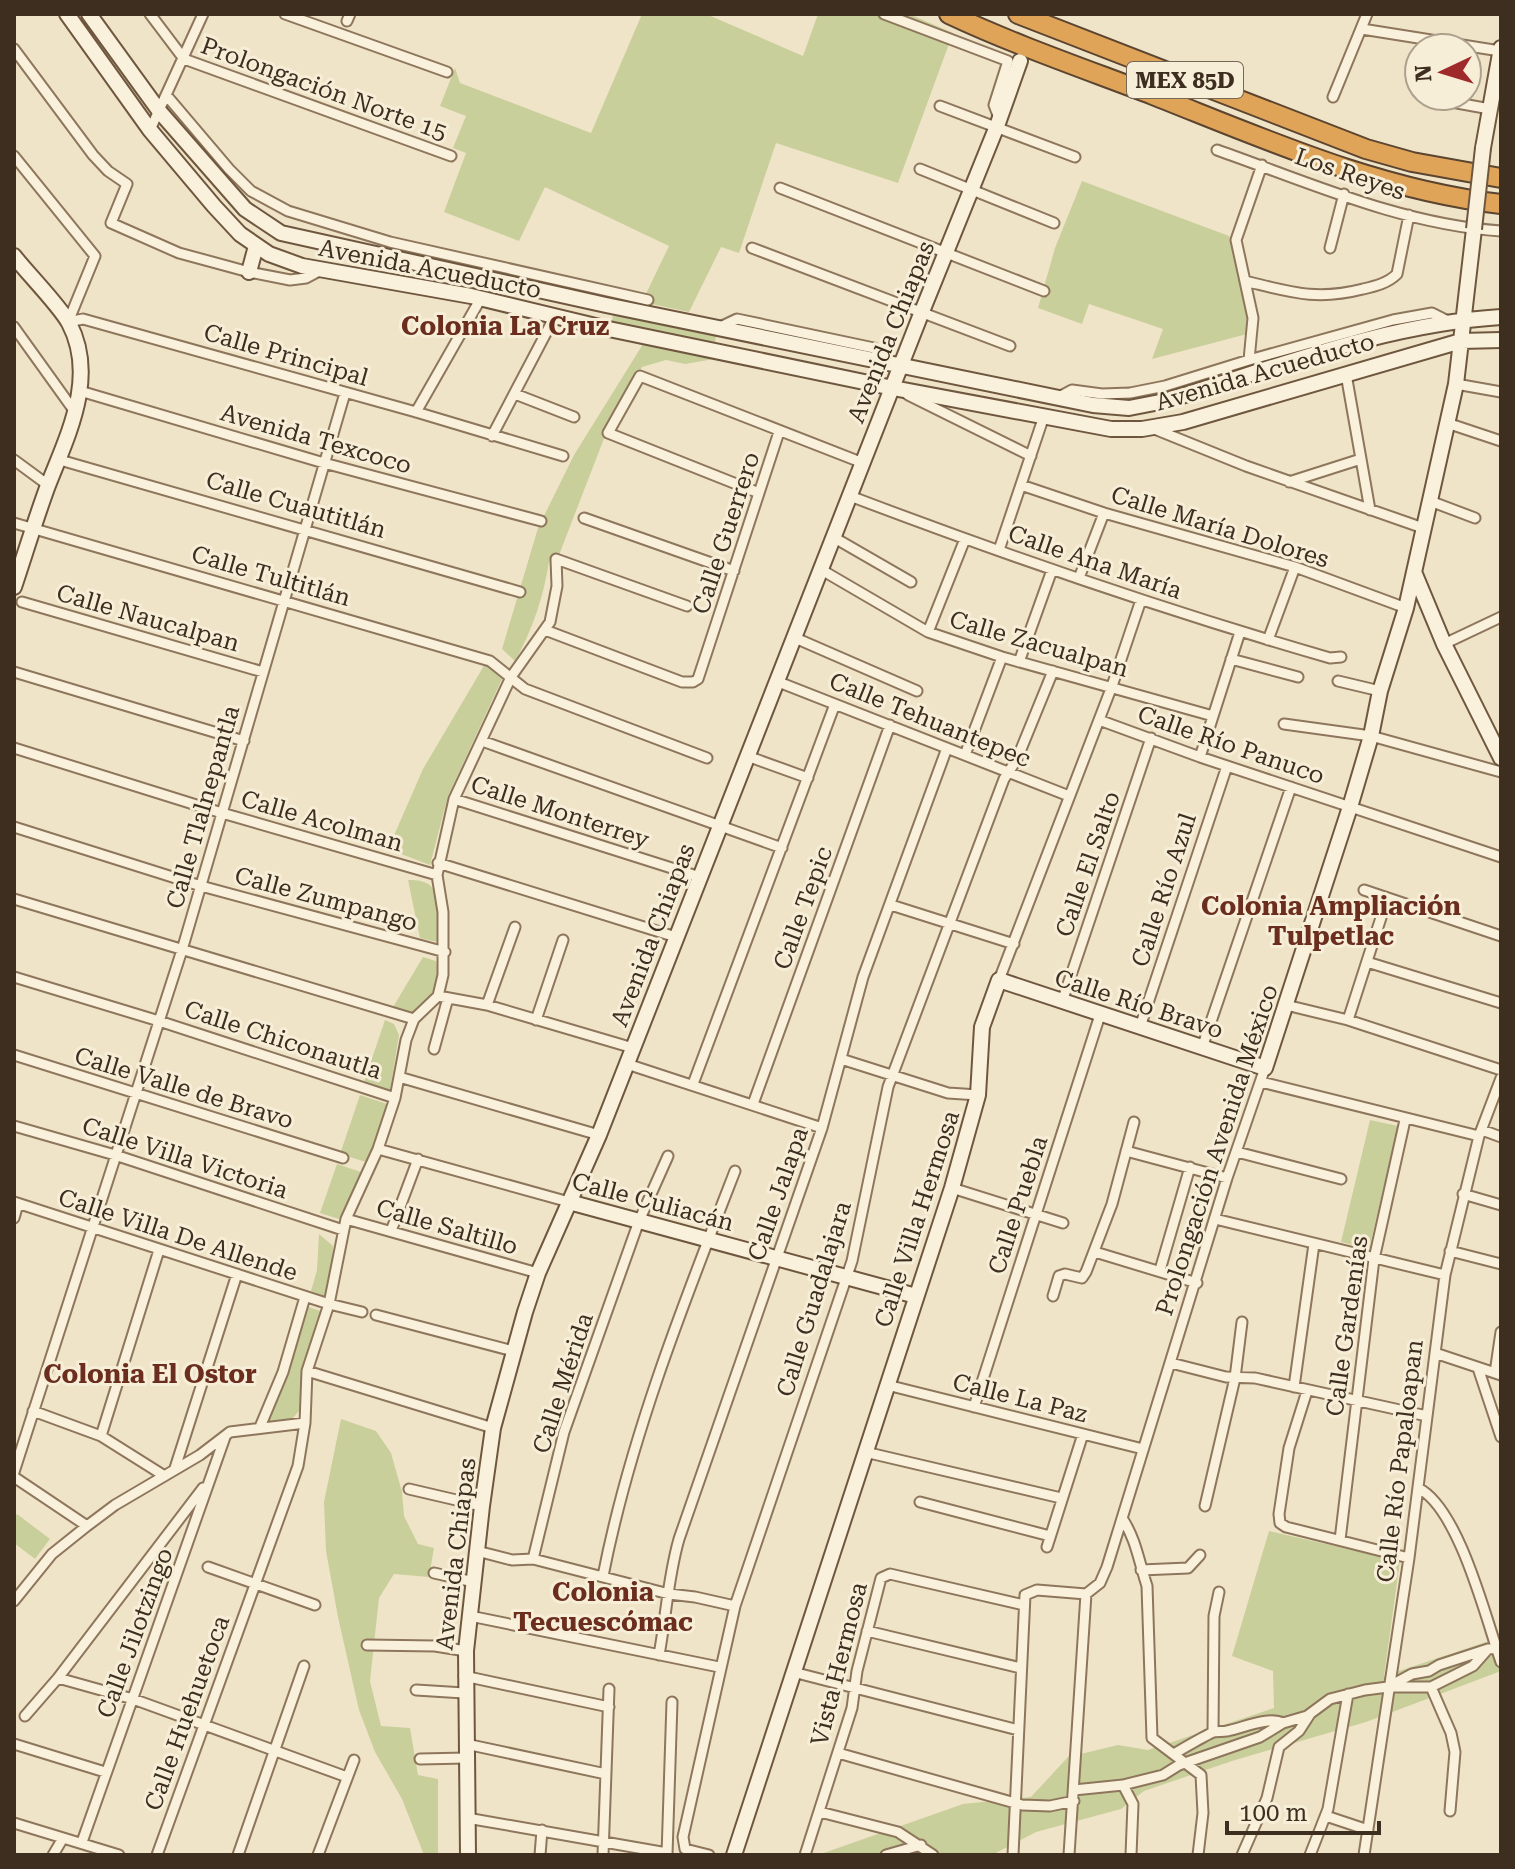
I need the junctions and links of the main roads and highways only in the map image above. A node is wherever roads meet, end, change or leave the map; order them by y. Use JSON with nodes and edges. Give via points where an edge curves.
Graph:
{"nodes":[{"id":1,"x":949,"y":14,"type":"edge"},
{"id":2,"x":1018,"y":14,"type":"edge"},
{"id":3,"x":1501,"y":178,"type":"edge"},
{"id":4,"x":1501,"y":204,"type":"edge"}],
"edges":[{"from":1,"to":4,"type":"highway","number":"MEX 85D","via":[[1358,174],[1435,195]]},
{"from":2,"to":3,"type":"highway","number":"MEX 85D","via":[[1366,149]]}]}
